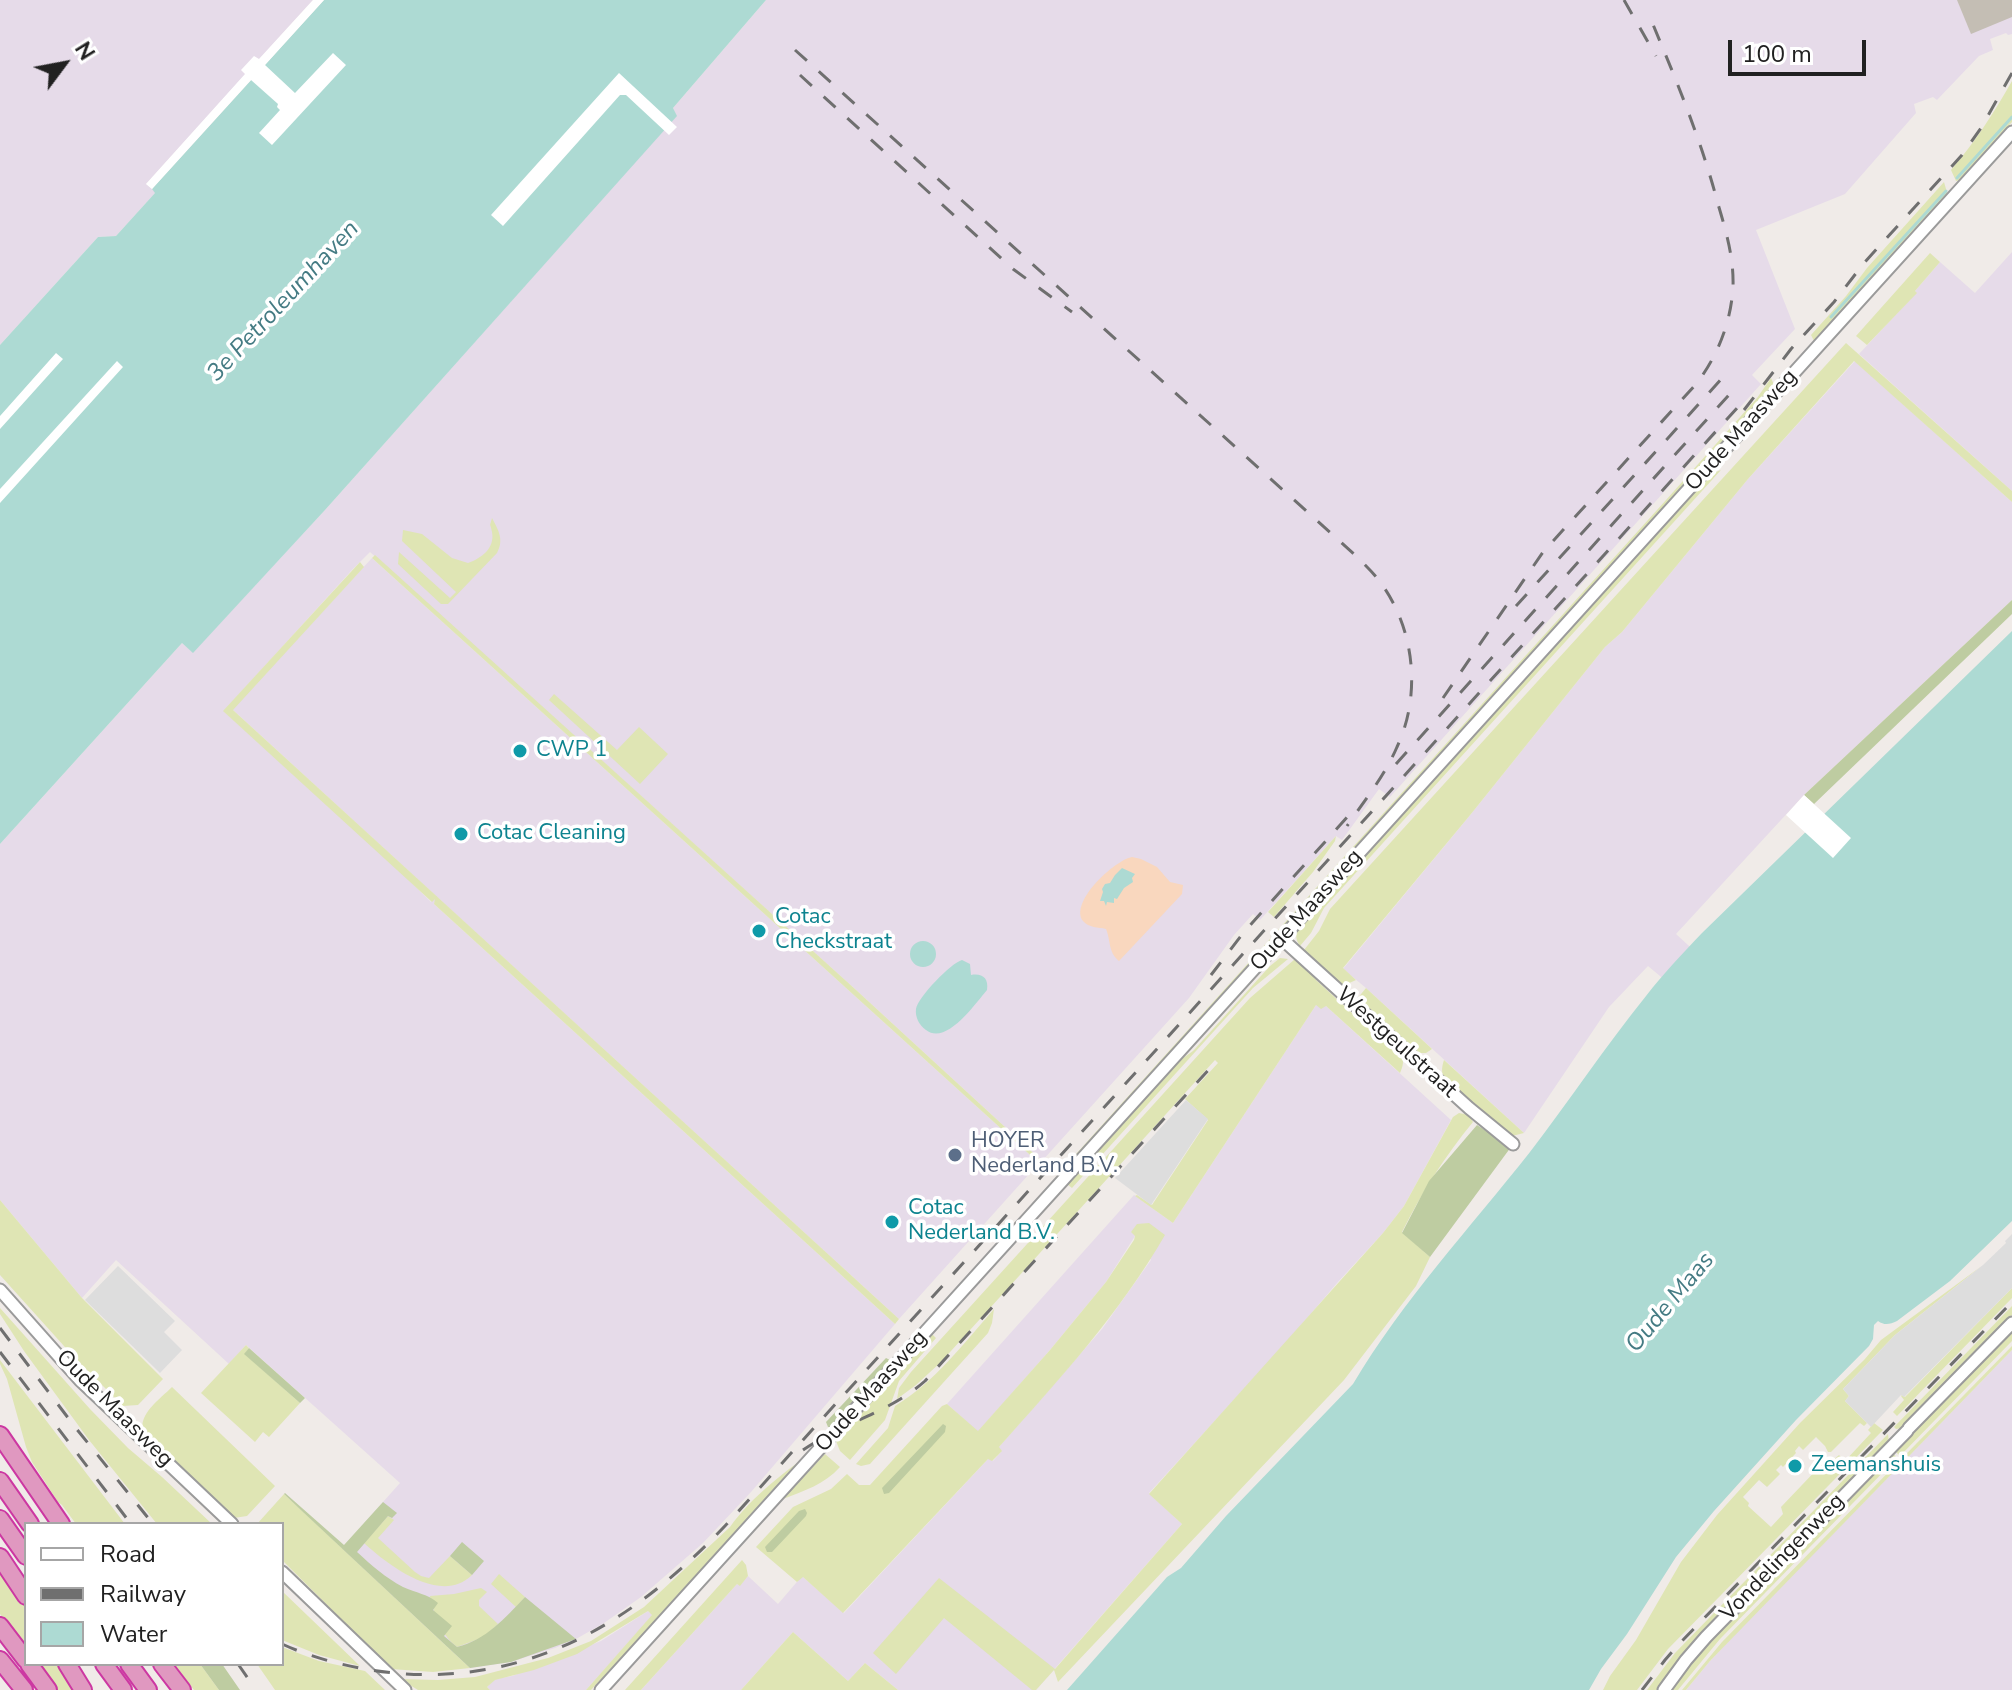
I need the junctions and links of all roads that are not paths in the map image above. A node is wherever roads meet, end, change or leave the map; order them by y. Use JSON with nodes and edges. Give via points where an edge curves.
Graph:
{"nodes":[{"id":1,"x":2012,"y":132,"type":"edge"},
{"id":2,"x":1282,"y":939,"type":"junction"},
{"id":3,"x":1513,"y":1144,"type":"dead end"},
{"id":4,"x":0,"y":1290,"type":"edge"},
{"id":5,"x":2012,"y":1323,"type":"edge"},
{"id":6,"x":0,"y":1435,"type":"edge"},
{"id":7,"x":0,"y":1481,"type":"edge"},
{"id":8,"x":0,"y":1519,"type":"edge"},
{"id":9,"x":29,"y":1522,"type":"edge"},
{"id":10,"x":60,"y":1522,"type":"edge"},
{"id":11,"x":230,"y":1522,"type":"edge"},
{"id":12,"x":24,"y":1553,"type":"edge"},
{"id":13,"x":0,"y":1557,"type":"edge"},
{"id":14,"x":284,"y":1574,"type":"edge"},
{"id":15,"x":24,"y":1593,"type":"edge"},
{"id":16,"x":0,"y":1626,"type":"edge"},
{"id":17,"x":24,"y":1657,"type":"edge"},
{"id":18,"x":0,"y":1660,"type":"edge"},
{"id":19,"x":31,"y":1666,"type":"edge"},
{"id":20,"x":68,"y":1666,"type":"edge"},
{"id":21,"x":105,"y":1666,"type":"edge"},
{"id":22,"x":130,"y":1666,"type":"edge"},
{"id":23,"x":164,"y":1666,"type":"edge"},
{"id":24,"x":24,"y":1690,"type":"edge"},
{"id":25,"x":48,"y":1690,"type":"edge"},
{"id":26,"x":83,"y":1690,"type":"edge"},
{"id":27,"x":123,"y":1690,"type":"edge"},
{"id":28,"x":148,"y":1690,"type":"edge"},
{"id":29,"x":182,"y":1690,"type":"edge"},
{"id":30,"x":405,"y":1690,"type":"edge"},
{"id":31,"x":601,"y":1690,"type":"edge"},
{"id":32,"x":1664,"y":1690,"type":"edge"}],
"edges":[{"from":1,"to":2,"type":"street","name":"Oude Maasweg"},
{"from":2,"to":3,"type":"street","name":"Westgeulstraat"},
{"from":2,"to":31,"type":"street","name":"Oude Maasweg"},
{"from":4,"to":11,"type":"street","name":"Oude Maasweg","via":[[80,1380]]},
{"from":5,"to":32,"type":"street","name":"Vondelingenweg","via":[[1706,1637]]},
{"from":6,"to":10,"type":"highway"},
{"from":7,"to":9,"type":"highway"},
{"from":8,"to":12,"type":"highway"},
{"from":13,"to":15,"type":"highway"},
{"from":14,"to":30,"type":"street"},
{"from":16,"to":17,"type":"highway"},
{"from":18,"to":24,"type":"highway"},
{"from":19,"to":25,"type":"highway"},
{"from":20,"to":26,"type":"highway"},
{"from":21,"to":27,"type":"highway"},
{"from":22,"to":28,"type":"highway"},
{"from":23,"to":29,"type":"highway"}]}
